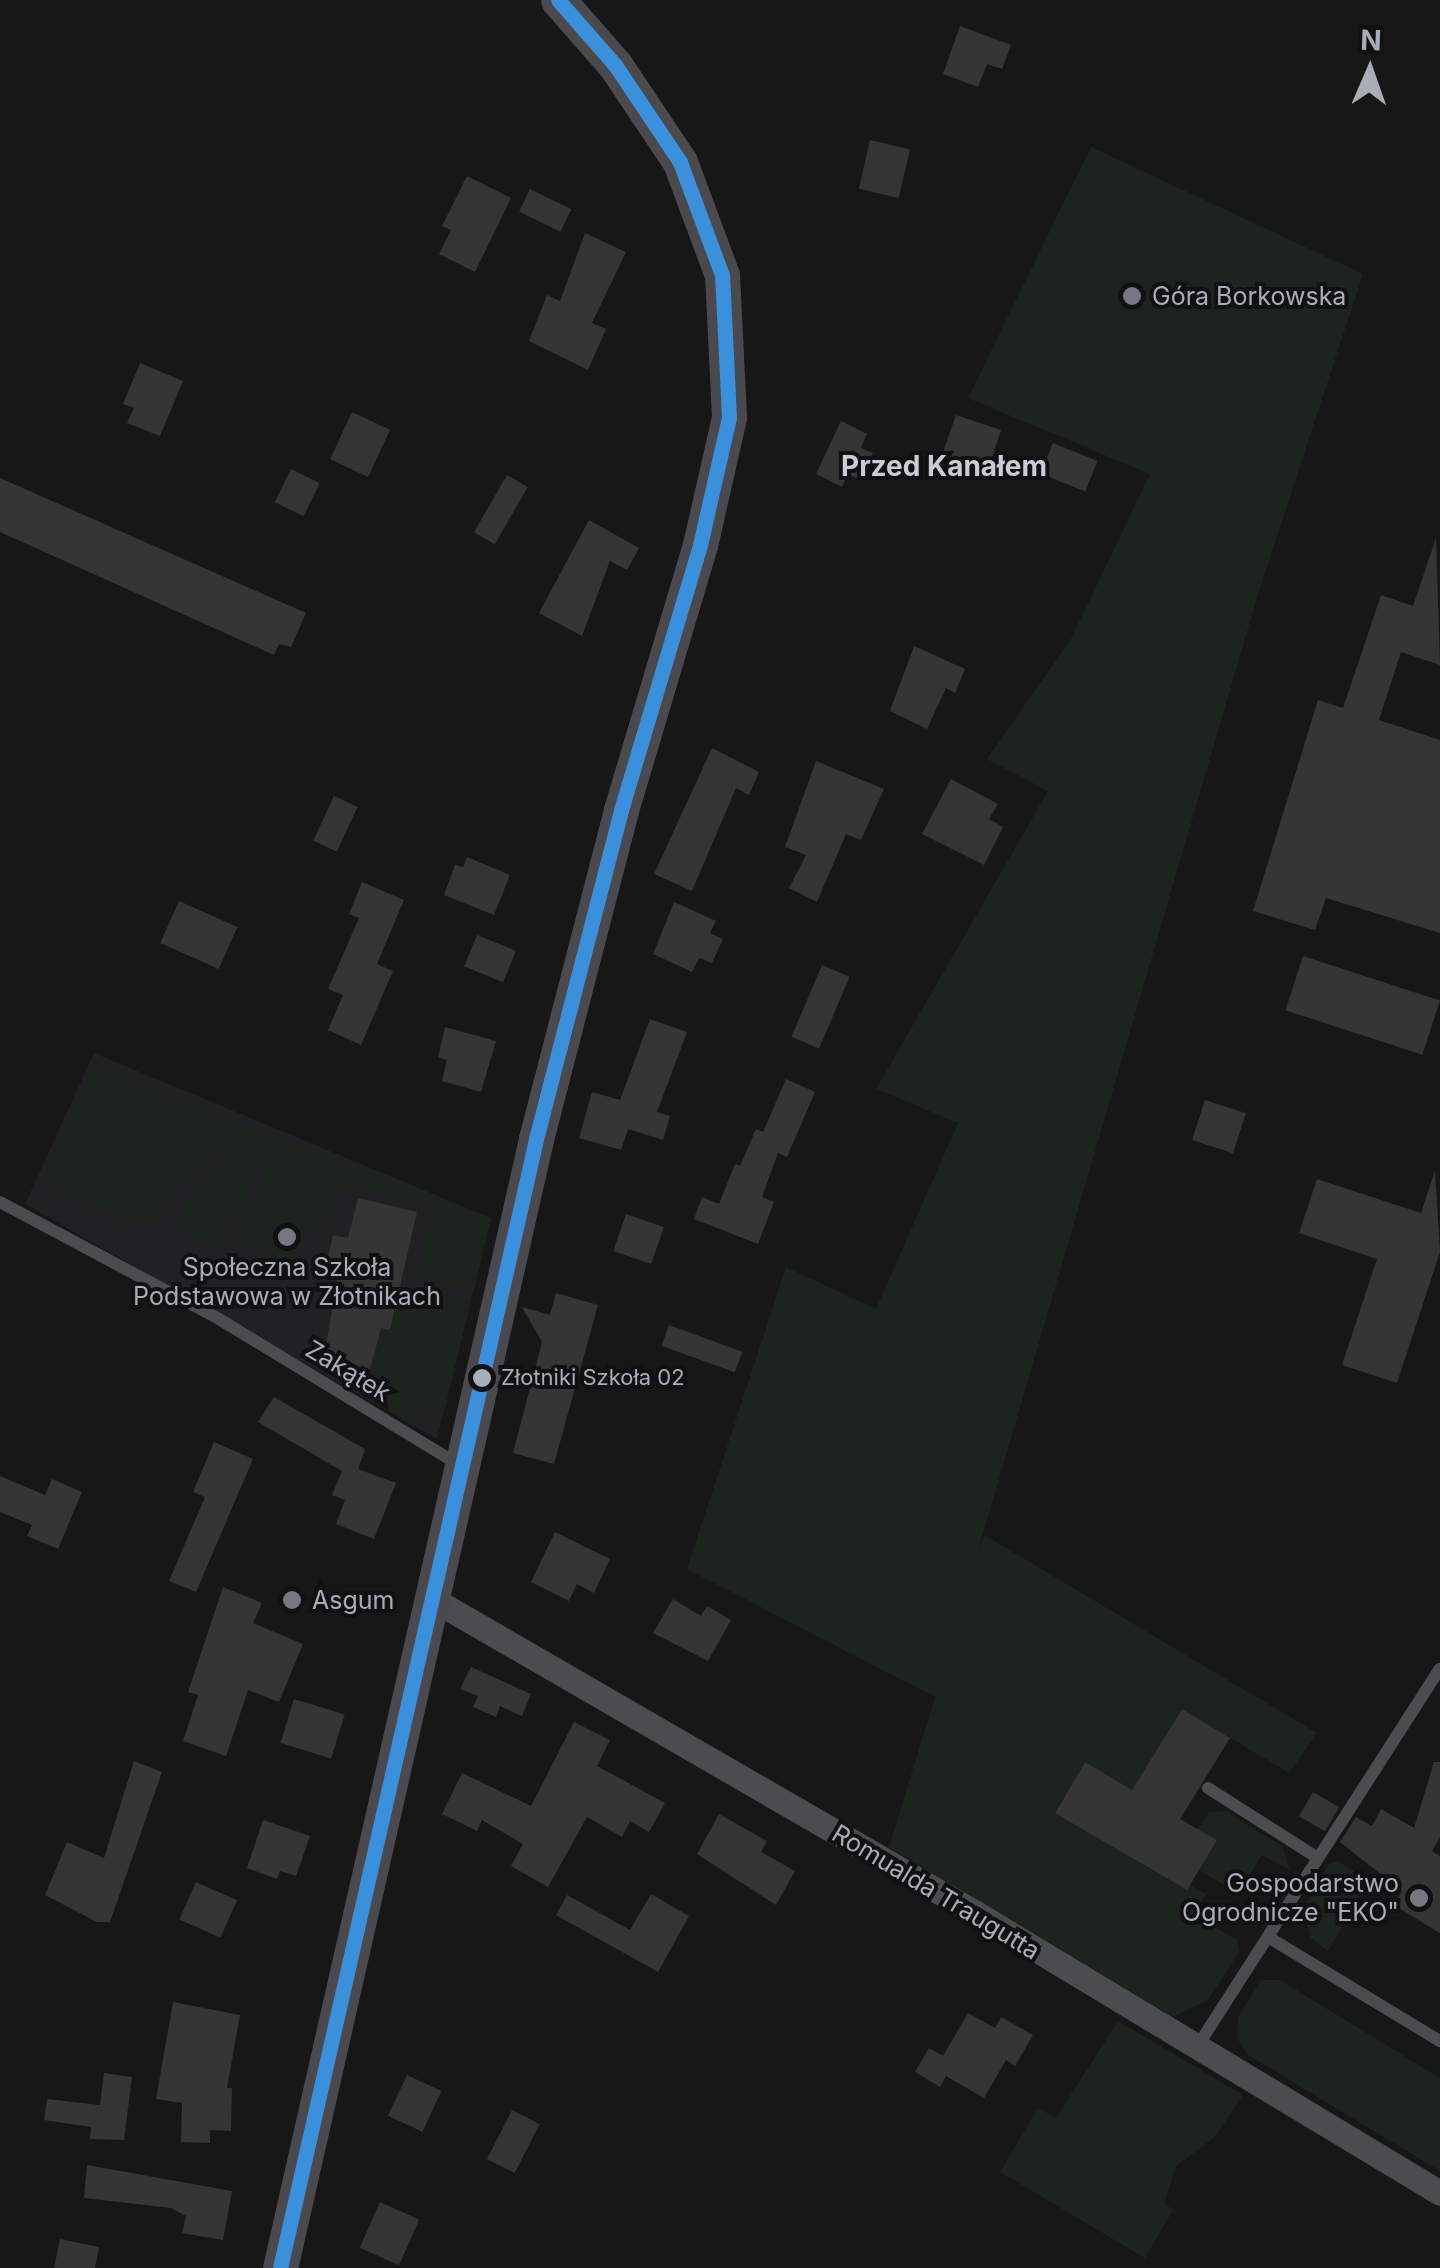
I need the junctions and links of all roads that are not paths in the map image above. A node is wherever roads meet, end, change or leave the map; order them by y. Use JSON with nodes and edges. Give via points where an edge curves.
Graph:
{"nodes":[{"id":1,"x":558,"y":0,"type":"edge"},
{"id":2,"x":0,"y":1202,"type":"edge"},
{"id":3,"x":462,"y":1466,"type":"junction"},
{"id":4,"x":429,"y":1598,"type":"junction"},
{"id":5,"x":1440,"y":1670,"type":"edge"},
{"id":6,"x":1208,"y":1788,"type":"dead end"},
{"id":7,"x":1318,"y":1858,"type":"junction"},
{"id":8,"x":1268,"y":1937,"type":"junction"},
{"id":9,"x":1440,"y":2041,"type":"edge"},
{"id":10,"x":1194,"y":2050,"type":"junction"},
{"id":11,"x":1440,"y":2193,"type":"edge"},
{"id":12,"x":280,"y":2268,"type":"edge"}],
"edges":[{"from":1,"to":3,"type":"street","via":[[615,66],[680,162],[722,275],[729,417],[536,1140]]},
{"from":2,"to":3,"type":"lane","name":"Zakątek","via":[[220,1318]]},
{"from":3,"to":4,"type":"street"},
{"from":4,"to":10,"type":"street","name":"Romualda Traugutta","via":[[974,1912]]},
{"from":4,"to":12,"type":"street"},
{"from":5,"to":7,"type":"lane"},
{"from":6,"to":7,"type":"lane"},
{"from":7,"to":8,"type":"lane"},
{"from":8,"to":9,"type":"lane"},
{"from":8,"to":10,"type":"lane"},
{"from":10,"to":11,"type":"street","name":"Romualda Traugutta"}]}
